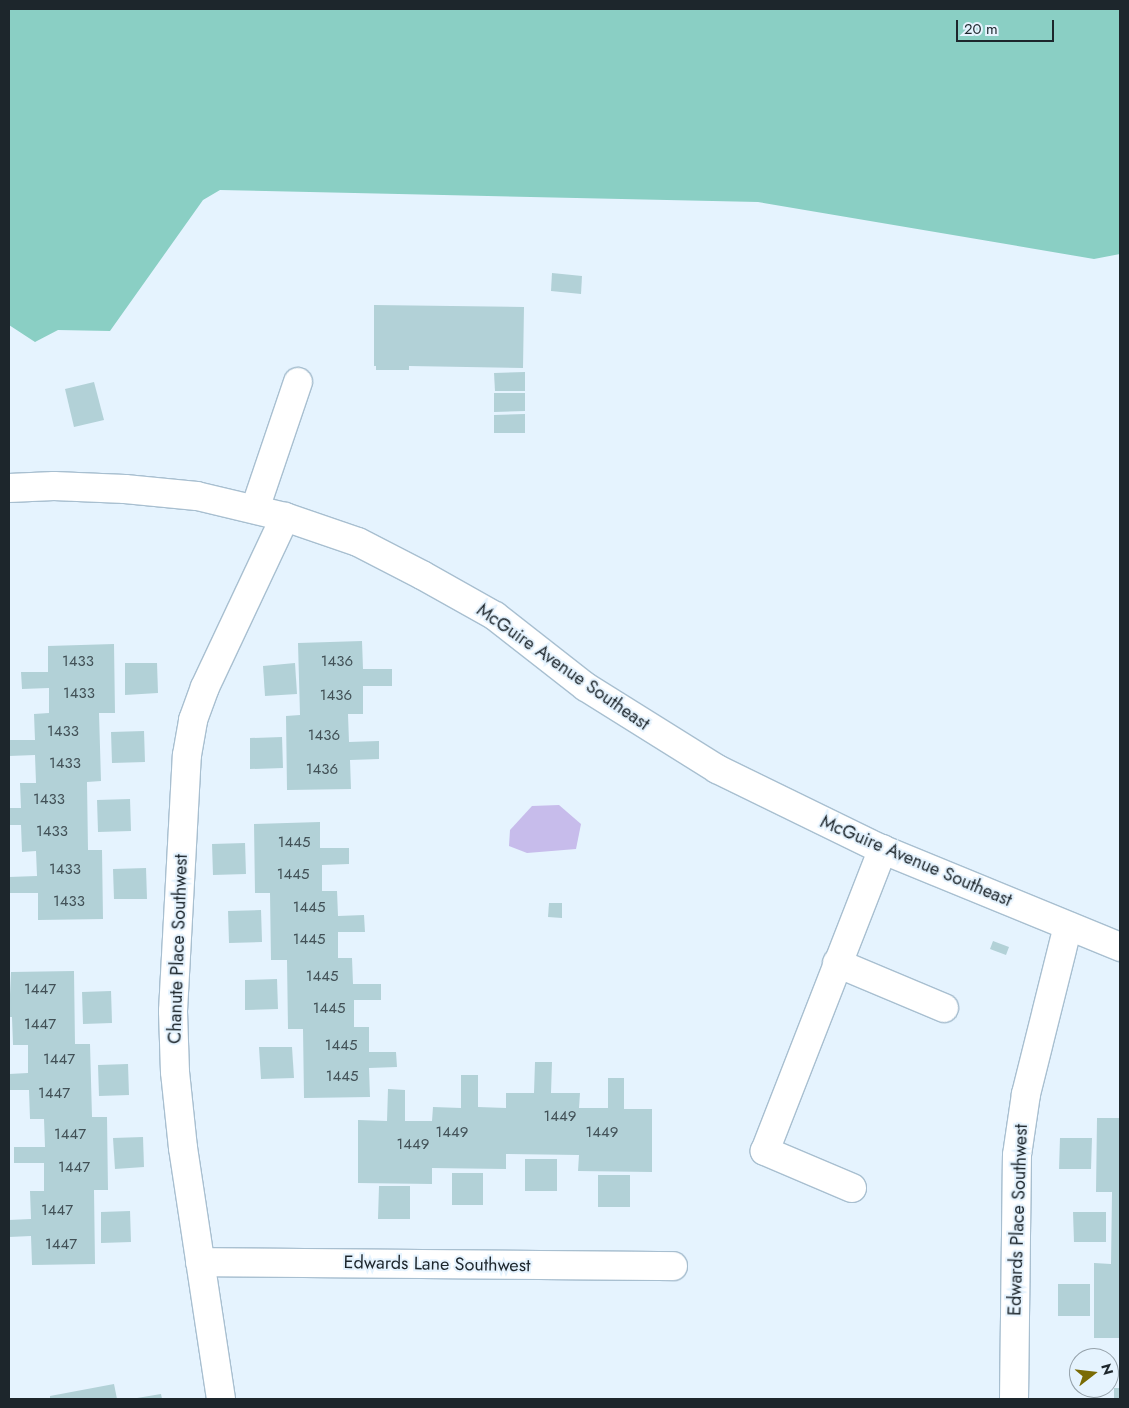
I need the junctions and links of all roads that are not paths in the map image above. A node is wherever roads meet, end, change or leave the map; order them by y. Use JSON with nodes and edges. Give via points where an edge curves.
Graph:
{"nodes":[{"id":1,"x":298,"y":382,"type":"dead end"},
{"id":2,"x":9,"y":488,"type":"edge"},
{"id":3,"x":255,"y":509,"type":"junction"},
{"id":4,"x":286,"y":517,"type":"junction"},
{"id":5,"x":883,"y":849,"type":"junction"},
{"id":6,"x":1068,"y":926,"type":"junction"},
{"id":7,"x":1120,"y":947,"type":"edge"},
{"id":8,"x":838,"y":963,"type":"junction"},
{"id":9,"x":944,"y":1008,"type":"dead end"},
{"id":10,"x":852,"y":1188,"type":"dead end"},
{"id":11,"x":200,"y":1262,"type":"junction"},
{"id":12,"x":673,"y":1266,"type":"dead end"},
{"id":13,"x":221,"y":1399,"type":"edge"},
{"id":14,"x":1014,"y":1399,"type":"edge"}],
"edges":[{"from":1,"to":3,"type":"street"},
{"from":2,"to":3,"type":"street","name":"McGuire Avenue Southeast","via":[[125,489],[197,496]]},
{"from":3,"to":4,"type":"street","name":"McGuire Avenue Southeast"},
{"from":4,"to":5,"type":"street","name":"McGuire Avenue Southeast","via":[[358,542],[422,575],[495,616],[586,687],[685,751],[765,794]]},
{"from":4,"to":11,"type":"street","name":"Chanute Place Southwest","via":[[205,687],[193,720],[187,755],[173,1011],[183,1148]]},
{"from":5,"to":6,"type":"street","name":"McGuire Avenue Southeast"},
{"from":5,"to":8,"type":"street"},
{"from":6,"to":7,"type":"street","name":"McGuire Avenue Southeast"},
{"from":6,"to":14,"type":"street","name":"Edwards Place Southwest","via":[[1026,1094],[1017,1155]]},
{"from":8,"to":9,"type":"street"},
{"from":8,"to":10,"type":"street","via":[[765,1151]]},
{"from":11,"to":12,"type":"street","name":"Edwards Lane Southwest"},
{"from":11,"to":13,"type":"street","name":"Chanute Place Southwest"}]}
